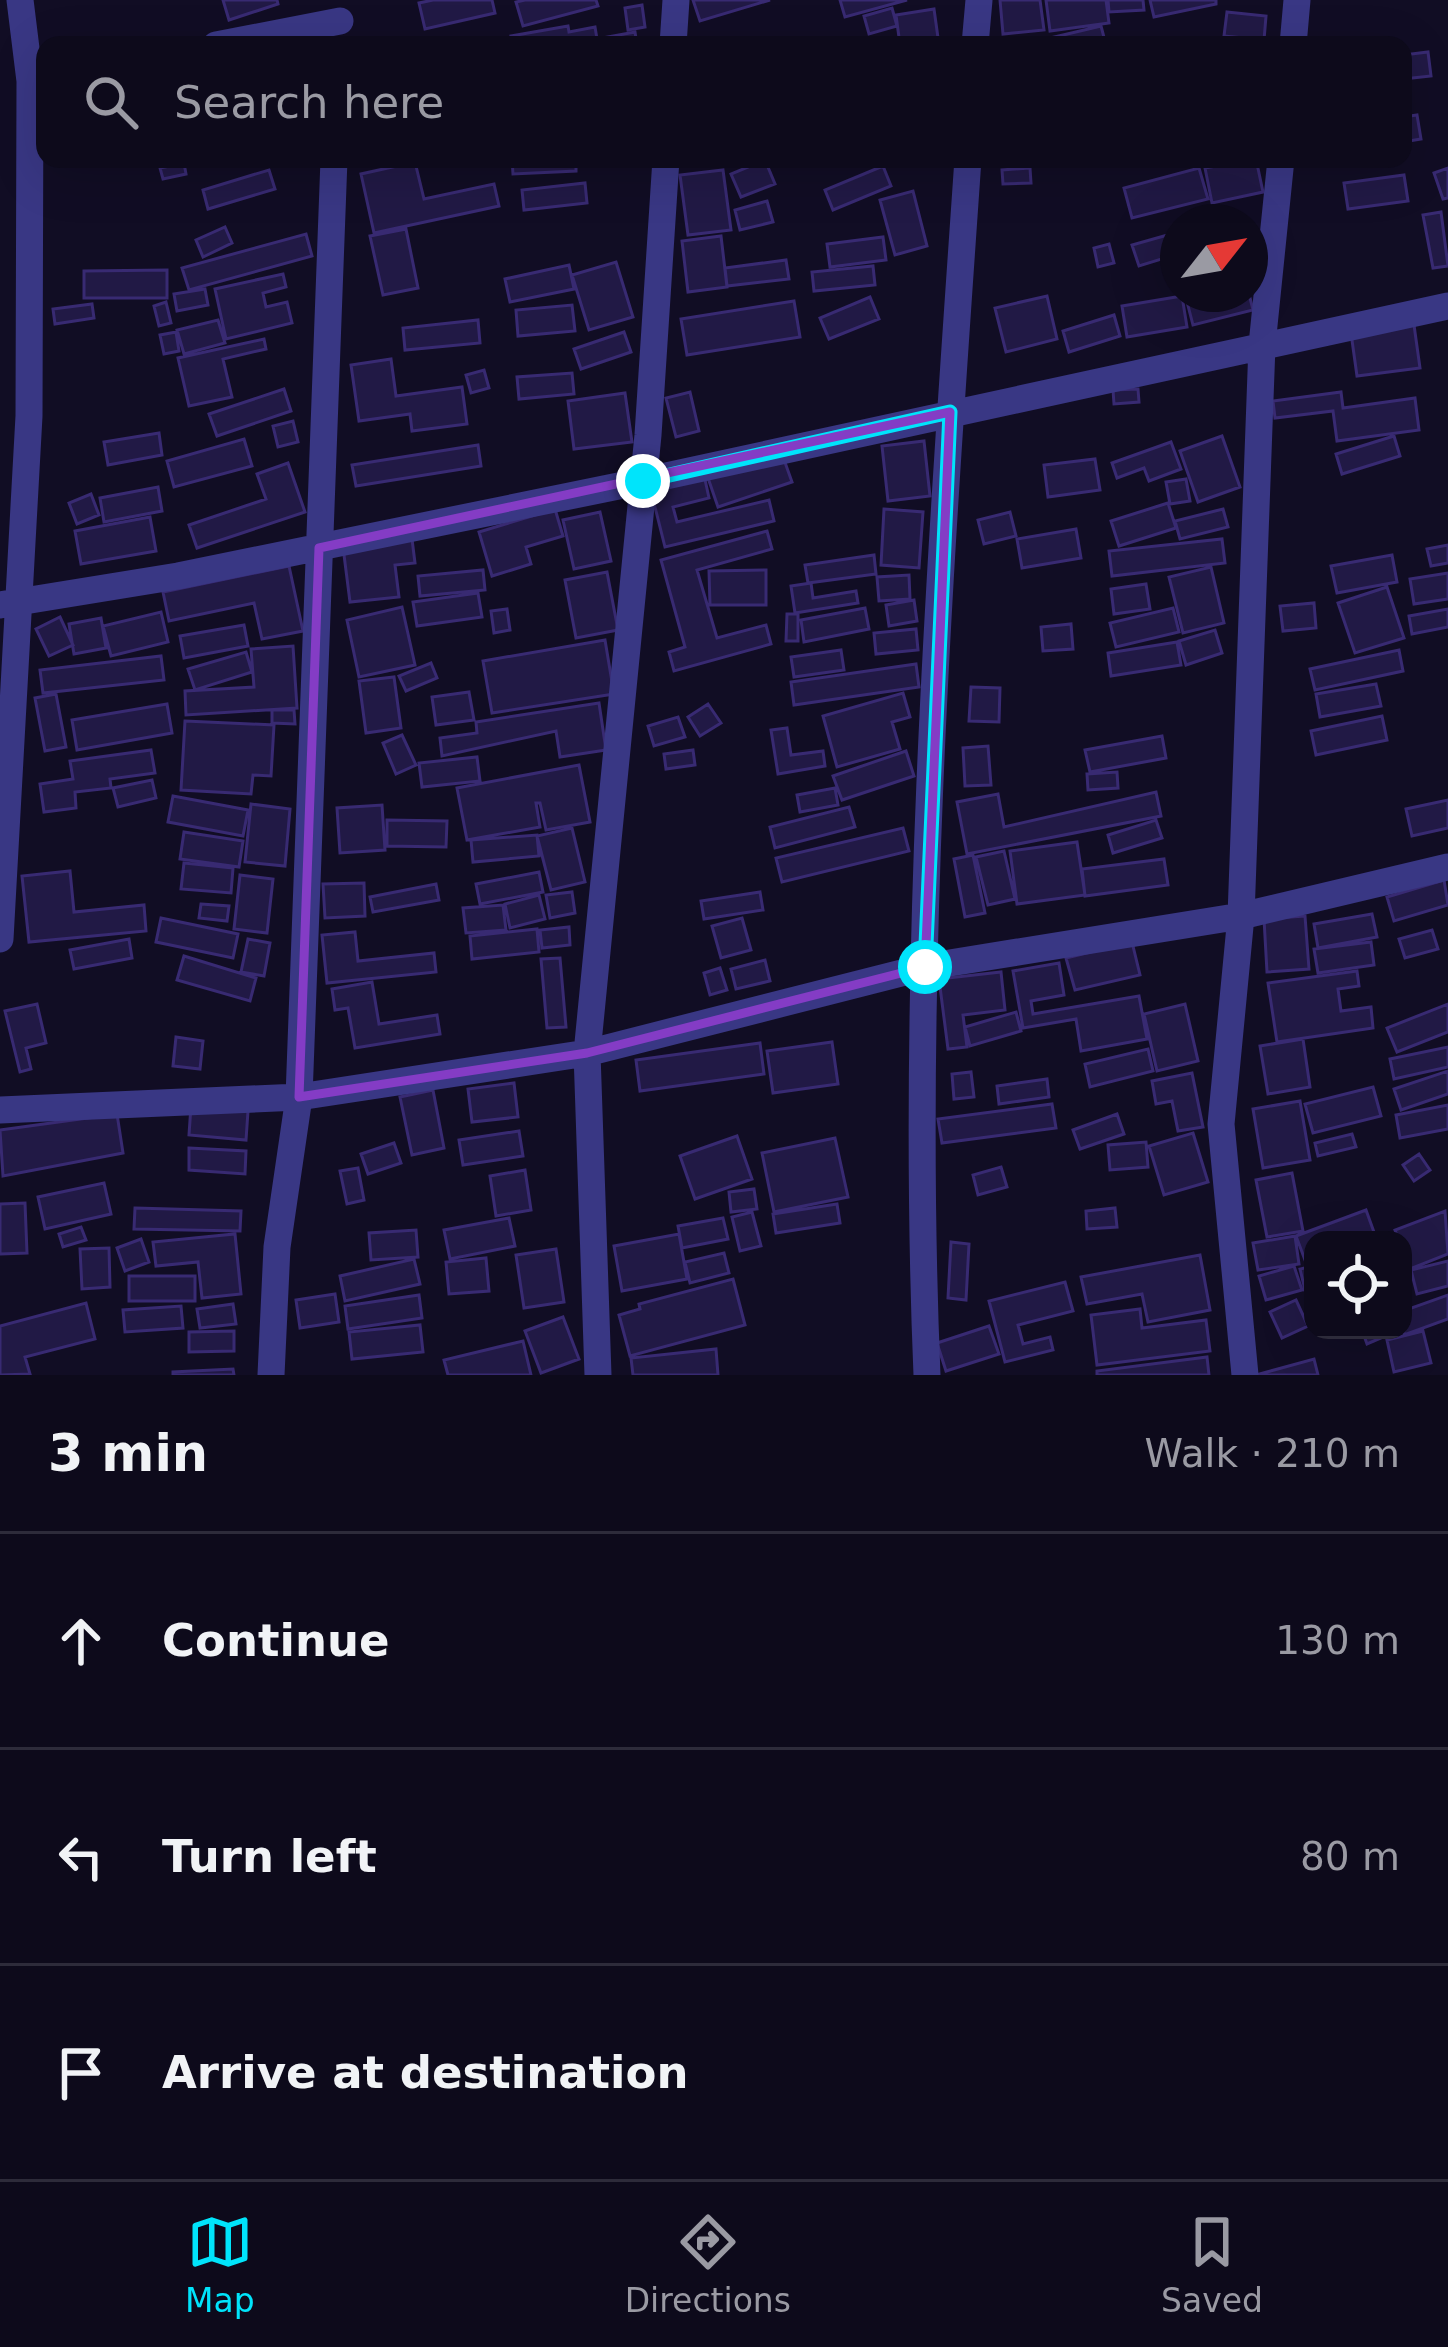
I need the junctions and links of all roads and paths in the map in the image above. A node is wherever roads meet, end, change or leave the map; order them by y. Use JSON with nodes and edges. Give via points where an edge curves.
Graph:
{"nodes":[{"id":1,"x":20,"y":0,"type":"edge"},
{"id":2,"x":676,"y":0,"type":"edge"},
{"id":3,"x":979,"y":0,"type":"edge"},
{"id":4,"x":1298,"y":0,"type":"edge"},
{"id":5,"x":340,"y":22,"type":"edge"},
{"id":6,"x":265,"y":36,"type":"edge"},
{"id":7,"x":674,"y":36,"type":"edge"},
{"id":8,"x":976,"y":36,"type":"edge"},
{"id":9,"x":1294,"y":36,"type":"edge"},
{"id":10,"x":36,"y":71,"type":"edge"},
{"id":11,"x":36,"y":80,"type":"edge"},
{"id":12,"x":0,"y":85,"type":"edge"},
{"id":13,"x":36,"y":155,"type":"edge"},
{"id":14,"x":334,"y":168,"type":"edge"},
{"id":15,"x":665,"y":168,"type":"edge"},
{"id":16,"x":967,"y":168,"type":"edge"},
{"id":17,"x":1280,"y":168,"type":"edge"},
{"id":18,"x":1448,"y":305,"type":"edge"},
{"id":19,"x":1262,"y":346,"type":"junction"},
{"id":20,"x":950,"y":412,"type":"junction"},
{"id":21,"x":643,"y":481,"type":"junction"},
{"id":22,"x":319,"y":548,"type":"junction"},
{"id":23,"x":9,"y":604,"type":"edge"},
{"id":24,"x":1448,"y":866,"type":"edge"},
{"id":25,"x":1241,"y":916,"type":"junction"},
{"id":26,"x":0,"y":939,"type":"edge"},
{"id":27,"x":925,"y":967,"type":"junction"},
{"id":28,"x":587,"y":1053,"type":"junction"},
{"id":29,"x":298,"y":1097,"type":"junction"},
{"id":30,"x":0,"y":1110,"type":"edge"},
{"id":31,"x":271,"y":1375,"type":"edge"},
{"id":32,"x":598,"y":1375,"type":"edge"},
{"id":33,"x":927,"y":1375,"type":"edge"},
{"id":34,"x":1245,"y":1375,"type":"edge"}],
"edges":[{"from":1,"to":10,"type":"street"},
{"from":2,"to":7,"type":"street"},
{"from":3,"to":8,"type":"street"},
{"from":4,"to":9,"type":"street"},
{"from":5,"to":6,"type":"street"},
{"from":11,"to":12,"type":"street"},
{"from":13,"to":23,"type":"street","via":[[29,416]]},
{"from":14,"to":22,"type":"street"},
{"from":15,"to":21,"type":"street"},
{"from":16,"to":20,"type":"street"},
{"from":17,"to":19,"type":"street"},
{"from":18,"to":19,"type":"street"},
{"from":19,"to":20,"type":"street"},
{"from":19,"to":25,"type":"street"},
{"from":20,"to":21,"type":"street"},
{"from":20,"to":27,"type":"street"},
{"from":21,"to":22,"type":"street"},
{"from":21,"to":28,"type":"street"},
{"from":22,"to":23,"type":"street"},
{"from":22,"to":29,"type":"street"},
{"from":23,"to":26,"type":"street"},
{"from":24,"to":25,"type":"street"},
{"from":25,"to":27,"type":"street"},
{"from":25,"to":34,"type":"street","via":[[1221,1124]]},
{"from":27,"to":28,"type":"street"},
{"from":27,"to":33,"type":"street"},
{"from":28,"to":29,"type":"street"},
{"from":28,"to":32,"type":"street"},
{"from":29,"to":30,"type":"street"},
{"from":29,"to":31,"type":"street","via":[[277,1247]]}]}
